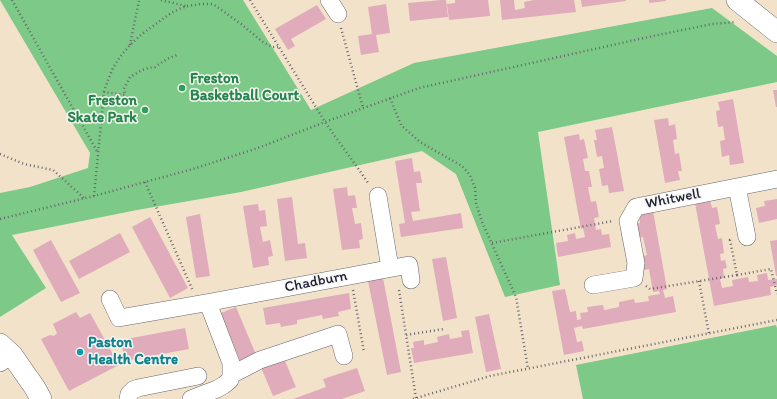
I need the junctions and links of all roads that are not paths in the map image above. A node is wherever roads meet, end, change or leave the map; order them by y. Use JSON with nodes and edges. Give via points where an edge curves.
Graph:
{"nodes":[{"id":1,"x":737,"y":0,"type":"edge"},
{"id":2,"x":777,"y":32,"type":"edge"},
{"id":3,"x":777,"y":179,"type":"edge"},
{"id":4,"x":737,"y":187,"type":"junction"},
{"id":5,"x":378,"y":196,"type":"road end"},
{"id":6,"x":747,"y":237,"type":"road end"},
{"id":7,"x":393,"y":268,"type":"junction"},
{"id":8,"x":411,"y":280,"type":"dead end"},
{"id":9,"x":593,"y":285,"type":"dead end"},
{"id":10,"x":110,"y":299,"type":"dead end"},
{"id":11,"x":203,"y":304,"type":"junction"},
{"id":12,"x":4,"y":354,"type":"edge"},
{"id":13,"x":344,"y":356,"type":"dead end"},
{"id":14,"x":231,"y":375,"type":"junction"},
{"id":15,"x":198,"y":376,"type":"dead end"},
{"id":16,"x":41,"y":399,"type":"edge"},
{"id":17,"x":128,"y":399,"type":"edge"},
{"id":18,"x":191,"y":399,"type":"edge"}],
"edges":[{"from":1,"to":2,"type":"street"},
{"from":3,"to":4,"type":"street","name":"Whitwell"},
{"from":4,"to":6,"type":"street"},
{"from":4,"to":9,"type":"street","name":"Whitwell","via":[[636,207],[628,221],[636,263],[634,278]]},
{"from":5,"to":7,"type":"street"},
{"from":7,"to":8,"type":"street","via":[[409,265]]},
{"from":7,"to":11,"type":"street","name":"Chadburn"},
{"from":10,"to":11,"type":"street","name":"Chadburn","via":[[118,318]]},
{"from":11,"to":14,"type":"street","via":[[231,363]]},
{"from":12,"to":16,"type":"street","via":[[36,388]]},
{"from":13,"to":14,"type":"street","via":[[338,334],[260,360]]},
{"from":14,"to":18,"type":"street","via":[[230,380],[224,385]]},
{"from":15,"to":17,"type":"street","via":[[138,388],[132,390]]}]}
